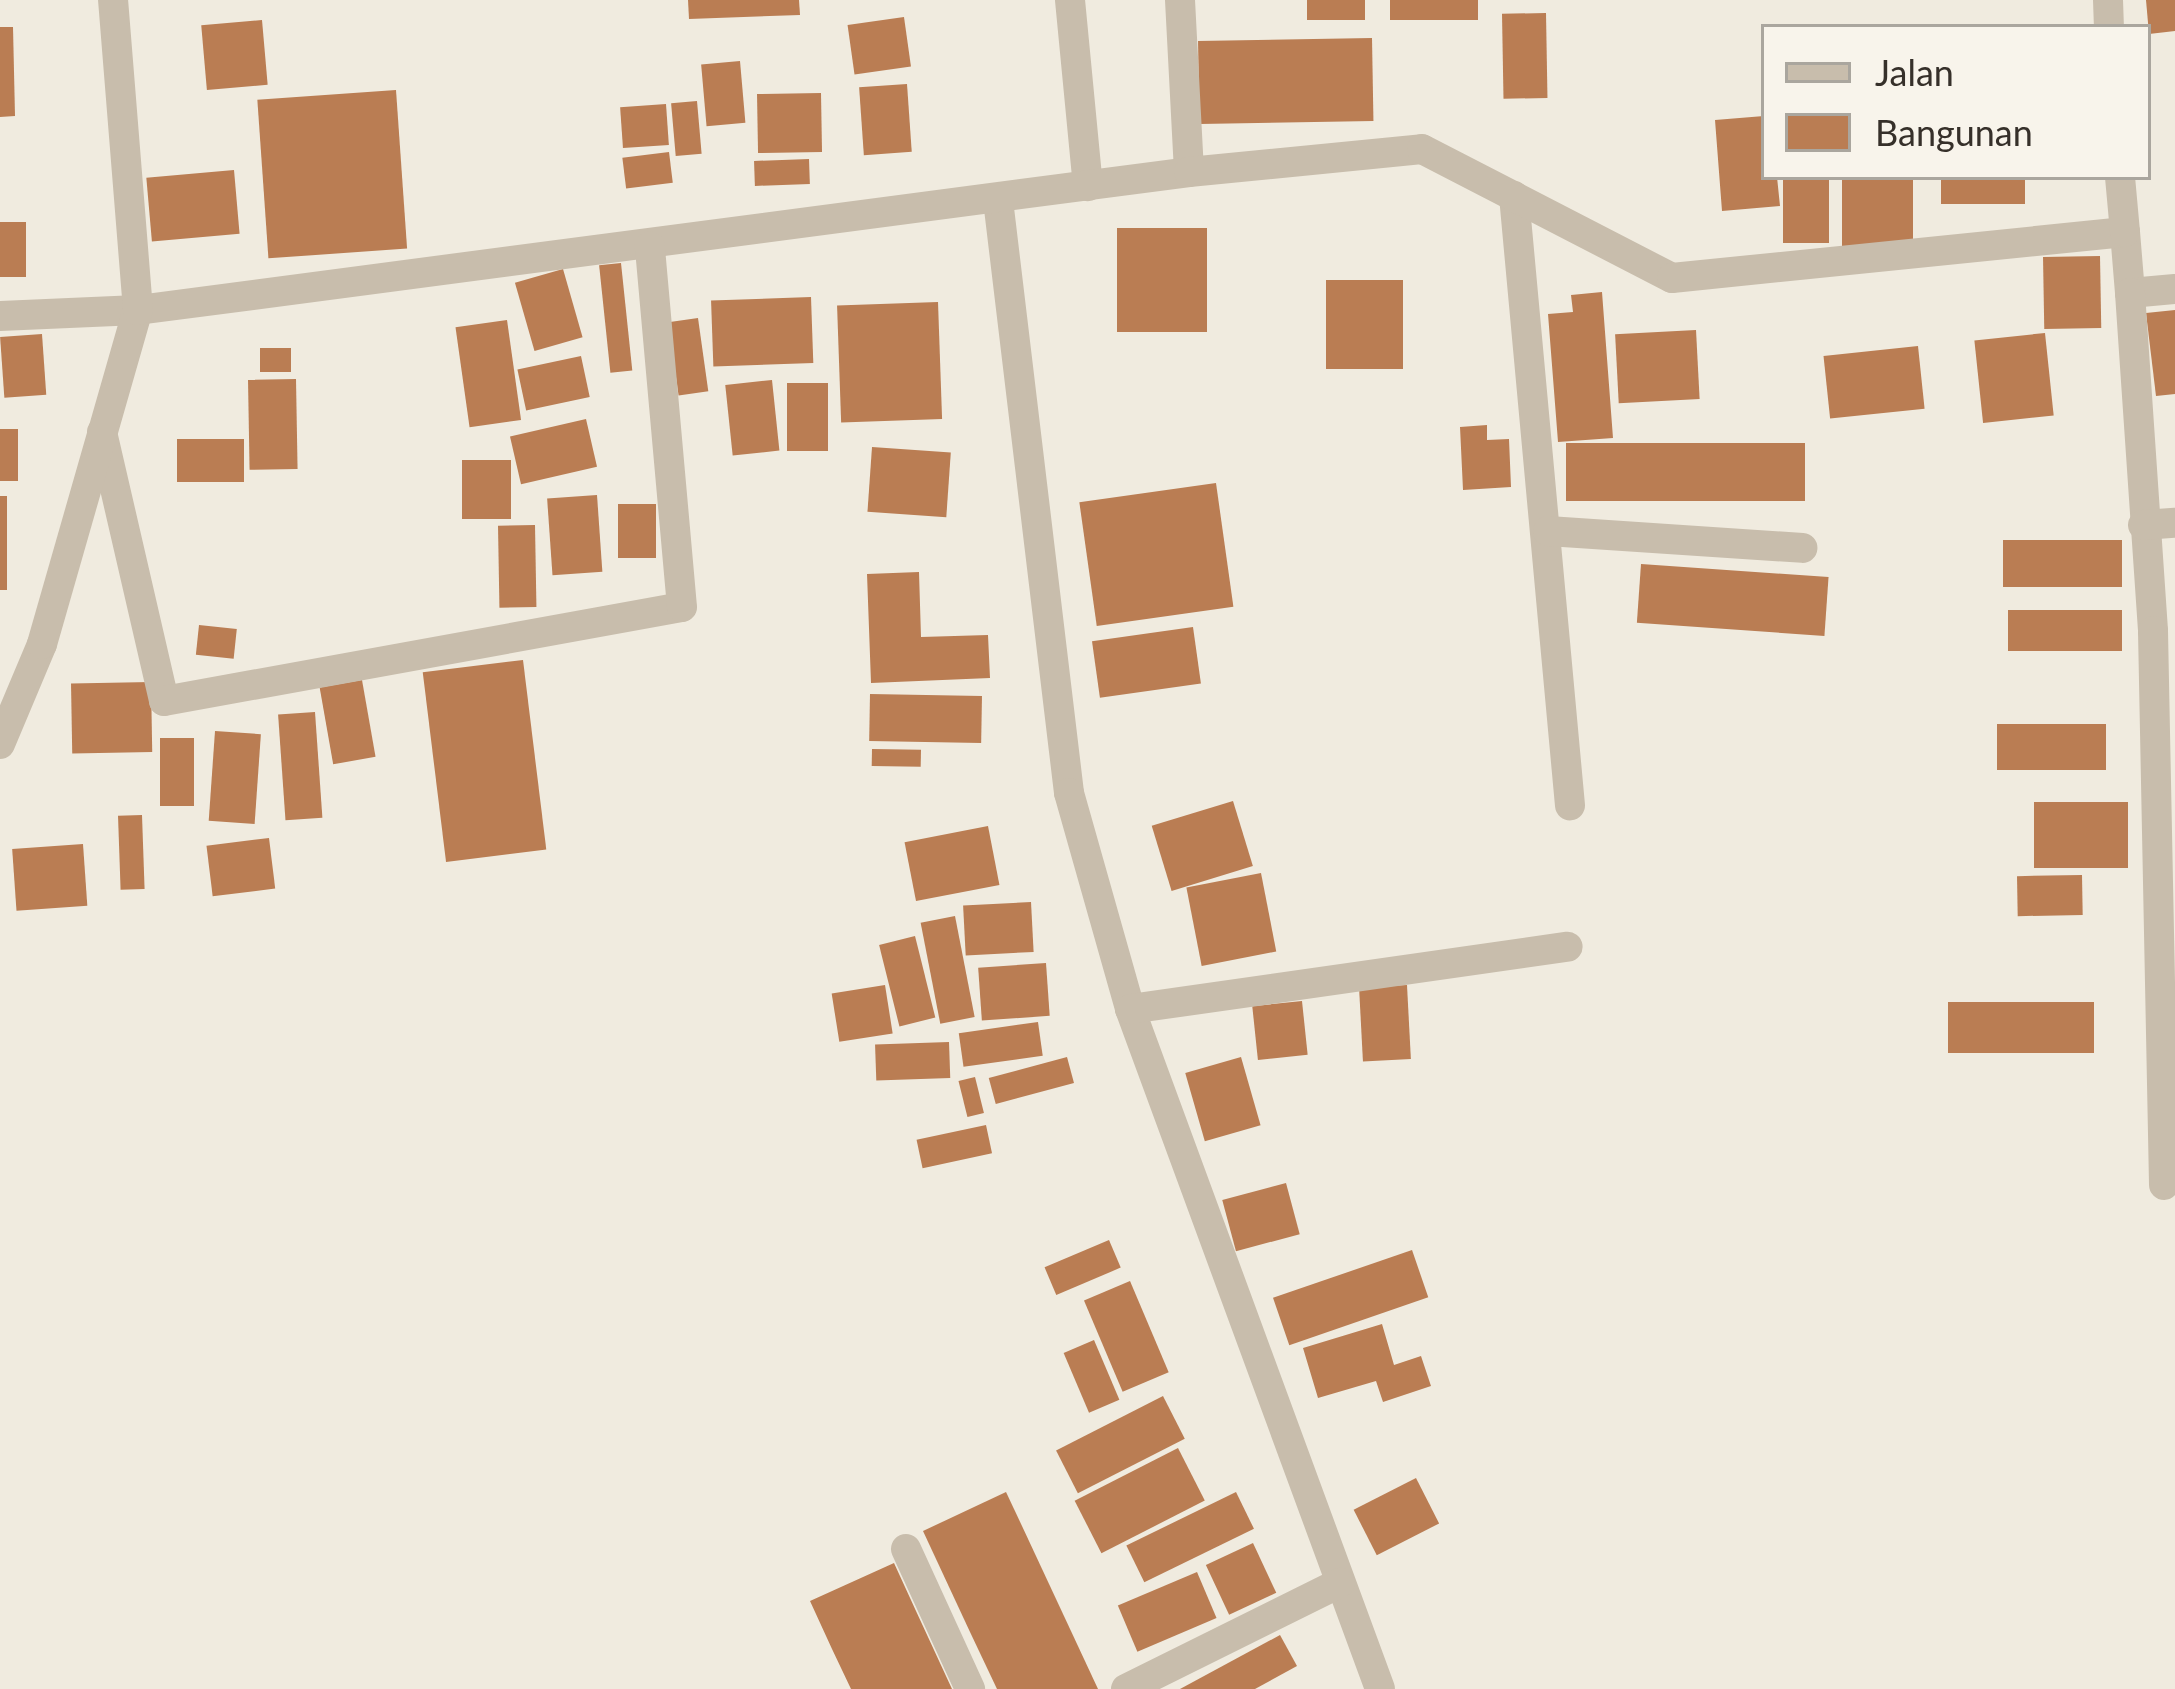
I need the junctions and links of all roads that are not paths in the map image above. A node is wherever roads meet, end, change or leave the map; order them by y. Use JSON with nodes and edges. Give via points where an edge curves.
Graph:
{"nodes":[{"id":1,"x":113,"y":0,"type":"edge"},
{"id":2,"x":1070,"y":0,"type":"edge"},
{"id":3,"x":1180,"y":0,"type":"edge"},
{"id":4,"x":1189,"y":172,"type":"junction"},
{"id":5,"x":2120,"y":180,"type":"edge"},
{"id":6,"x":1088,"y":186,"type":"junction"},
{"id":7,"x":1514,"y":196,"type":"junction"},
{"id":8,"x":998,"y":200,"type":"junction"},
{"id":9,"x":2125,"y":232,"type":"junction"},
{"id":10,"x":650,"y":246,"type":"junction"},
{"id":11,"x":2175,"y":289,"type":"edge"},
{"id":12,"x":2130,"y":293,"type":"junction"},
{"id":13,"x":137,"y":310,"type":"junction"},
{"id":14,"x":0,"y":316,"type":"edge"},
{"id":15,"x":102,"y":432,"type":"junction"},
{"id":16,"x":2175,"y":523,"type":"edge"},
{"id":17,"x":2143,"y":525,"type":"junction"},
{"id":18,"x":1548,"y":531,"type":"junction"},
{"id":19,"x":1802,"y":548,"type":"dead end"},
{"id":20,"x":2164,"y":630,"type":"edge"},
{"id":21,"x":0,"y":744,"type":"edge"},
{"id":22,"x":1570,"y":805,"type":"dead end"},
{"id":23,"x":1568,"y":947,"type":"dead end"},
{"id":24,"x":2167,"y":959,"type":"edge"},
{"id":25,"x":1130,"y":1010,"type":"junction"},
{"id":26,"x":2164,"y":1184,"type":"dead end"},
{"id":27,"x":906,"y":1549,"type":"dead end"},
{"id":28,"x":1340,"y":1583,"type":"junction"},
{"id":29,"x":970,"y":1689,"type":"edge"},
{"id":30,"x":1126,"y":1689,"type":"edge"},
{"id":31,"x":1380,"y":1689,"type":"edge"}],
"edges":[{"from":1,"to":13,"type":"street"},
{"from":2,"to":6,"type":"street"},
{"from":3,"to":4,"type":"street"},
{"from":4,"to":6,"type":"street"},
{"from":4,"to":7,"type":"street","via":[[1422,149]]},
{"from":5,"to":9,"type":"street"},
{"from":6,"to":8,"type":"street"},
{"from":7,"to":9,"type":"street","via":[[1672,278]]},
{"from":7,"to":18,"type":"street"},
{"from":8,"to":10,"type":"street"},
{"from":8,"to":25,"type":"street","via":[[1069,793]]},
{"from":9,"to":12,"type":"street"},
{"from":10,"to":13,"type":"street"},
{"from":10,"to":15,"type":"street","via":[[682,607],[164,701]]},
{"from":11,"to":12,"type":"street"},
{"from":12,"to":17,"type":"street"},
{"from":13,"to":14,"type":"street"},
{"from":13,"to":15,"type":"street"},
{"from":15,"to":21,"type":"street","via":[[42,644]]},
{"from":16,"to":17,"type":"street"},
{"from":17,"to":20,"type":"street"},
{"from":18,"to":19,"type":"street"},
{"from":18,"to":22,"type":"street"},
{"from":20,"to":24,"type":"street"},
{"from":23,"to":25,"type":"street"},
{"from":24,"to":26,"type":"street"},
{"from":25,"to":28,"type":"street"},
{"from":27,"to":29,"type":"street"},
{"from":28,"to":30,"type":"street"},
{"from":28,"to":31,"type":"street"}]}
